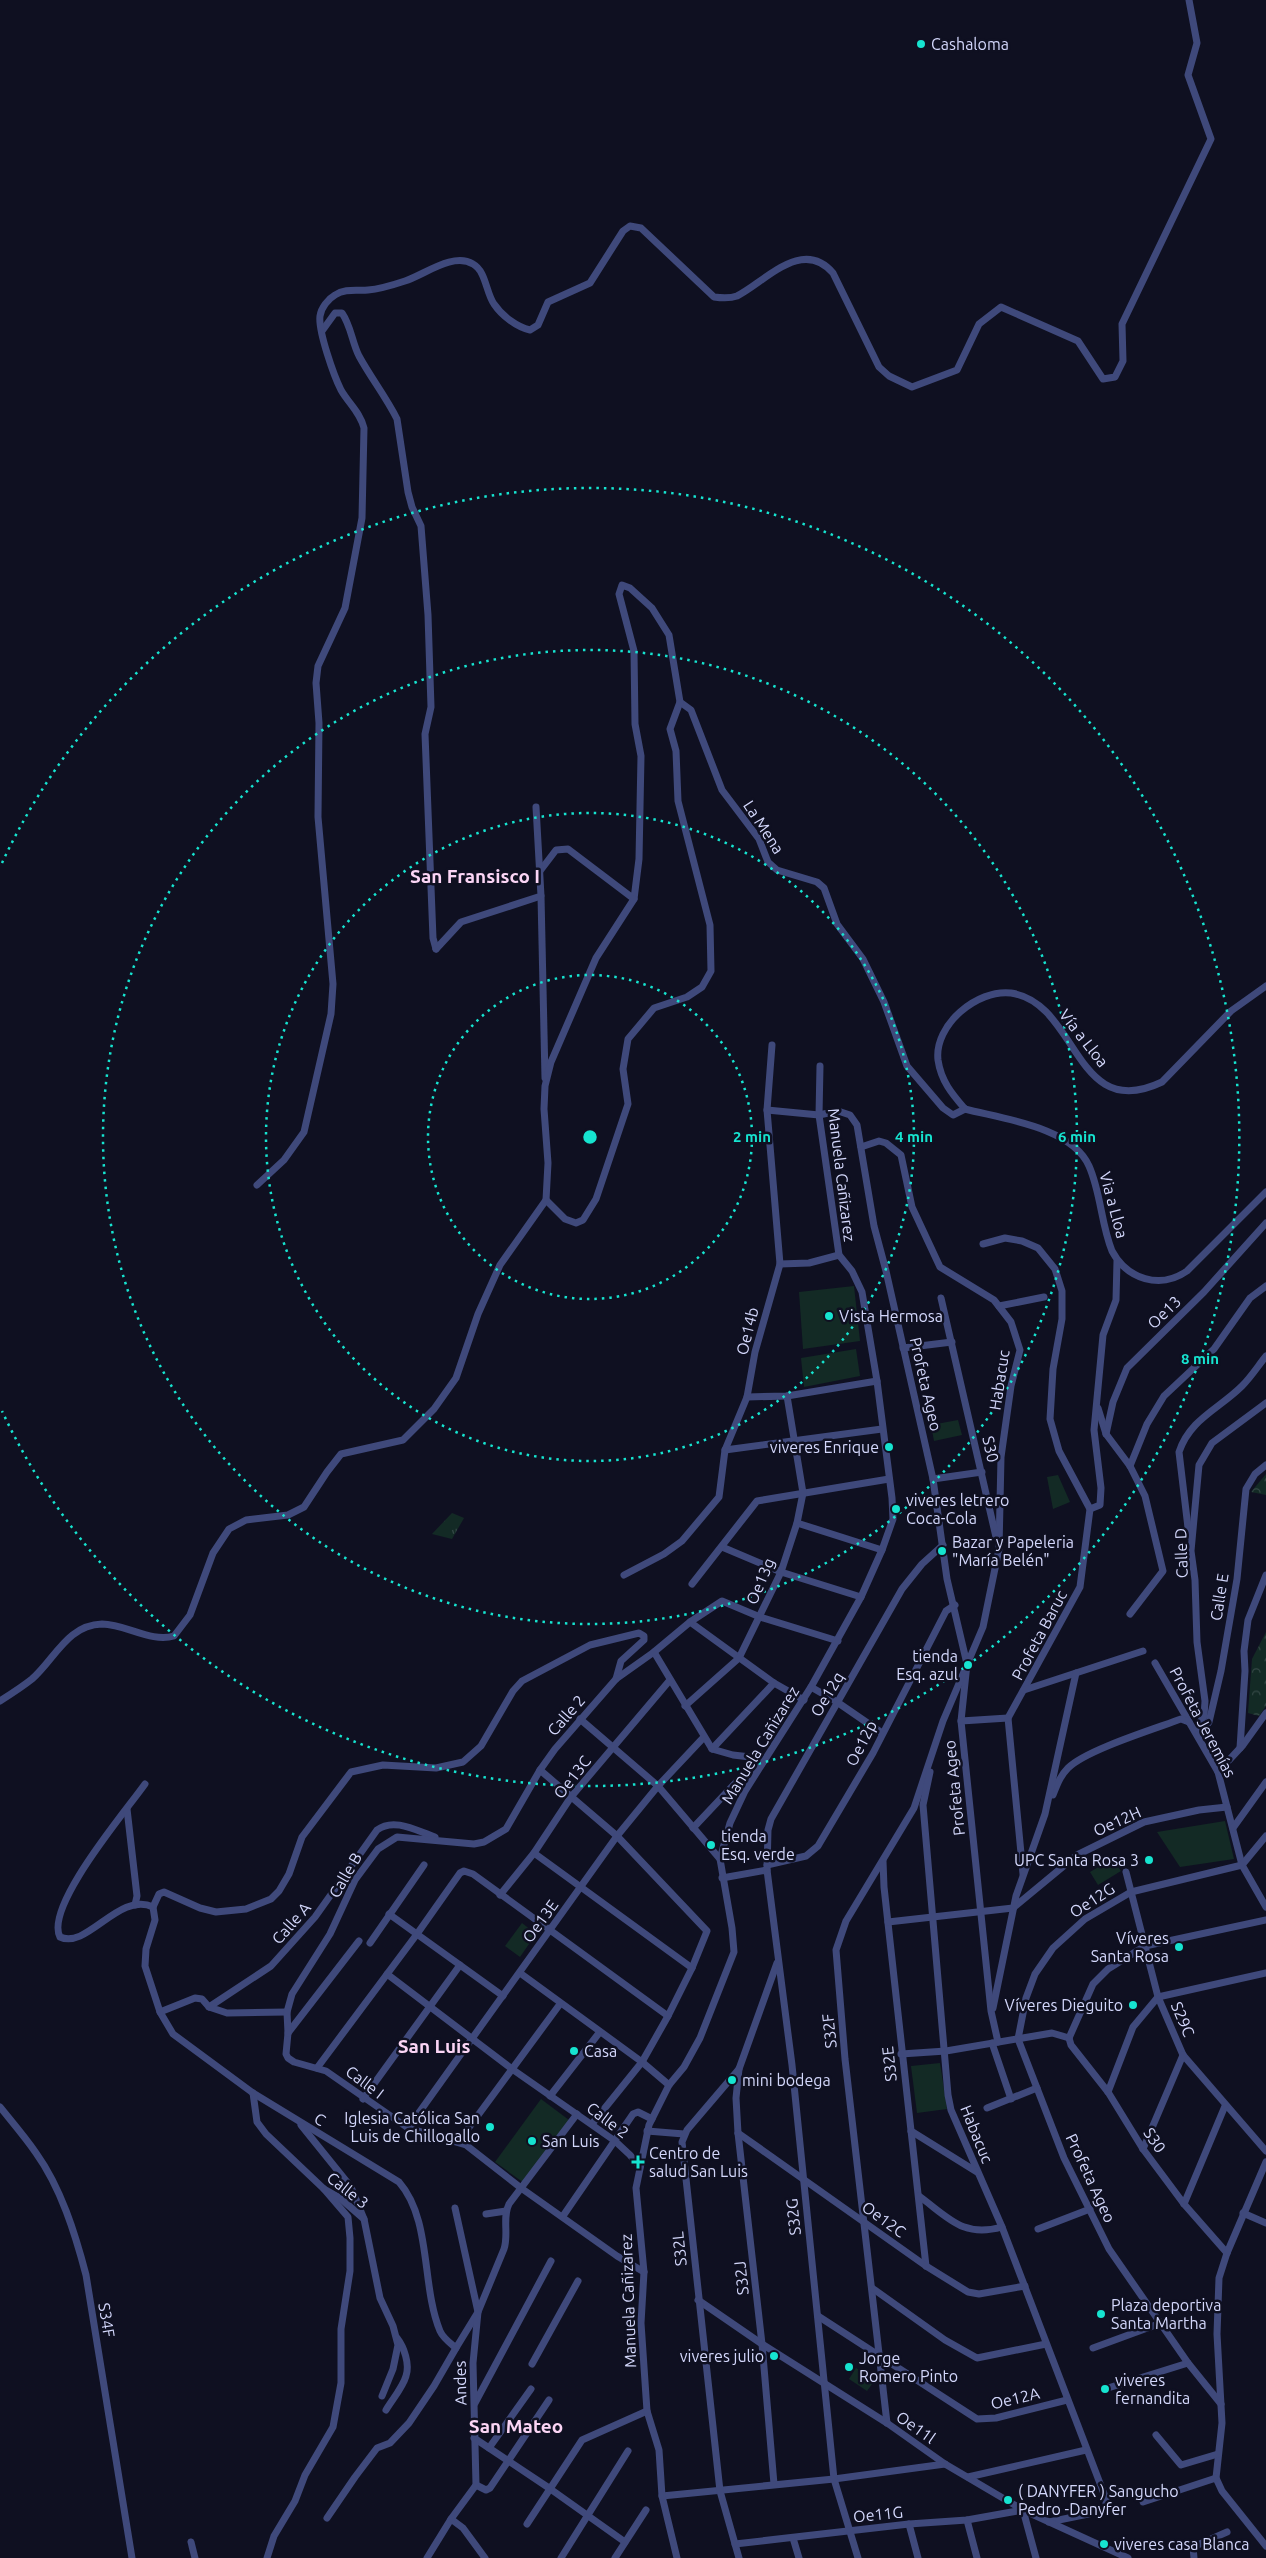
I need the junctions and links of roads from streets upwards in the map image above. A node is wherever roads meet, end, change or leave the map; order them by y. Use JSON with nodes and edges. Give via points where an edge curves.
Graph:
{"nodes":[{"id":1,"x":1189,"y":0,"type":"edge"},
{"id":2,"x":322,"y":330,"type":"junction"},
{"id":3,"x":680,"y":702,"type":"junction"},
{"id":4,"x":536,"y":808,"type":"dead end"},
{"id":5,"x":540,"y":871,"type":"junction"},
{"id":6,"x":541,"y":896,"type":"junction"},
{"id":7,"x":634,"y":899,"type":"junction"},
{"id":8,"x":1266,"y":986,"type":"edge"},
{"id":9,"x":772,"y":1044,"type":"dead end"},
{"id":10,"x":820,"y":1066,"type":"dead end"},
{"id":11,"x":545,"y":1086,"type":"junction"},
{"id":12,"x":965,"y":1109,"type":"junction"},
{"id":13,"x":767,"y":1110,"type":"junction"},
{"id":14,"x":818,"y":1115,"type":"junction"},
{"id":15,"x":861,"y":1147,"type":"junction"},
{"id":16,"x":257,"y":1185,"type":"dead end"},
{"id":17,"x":1266,"y":1192,"type":"edge"},
{"id":18,"x":546,"y":1200,"type":"junction"},
{"id":19,"x":1266,"y":1223,"type":"edge"},
{"id":20,"x":983,"y":1244,"type":"dead end"},
{"id":21,"x":839,"y":1255,"type":"junction"},
{"id":22,"x":1117,"y":1261,"type":"junction"},
{"id":23,"x":780,"y":1264,"type":"junction"},
{"id":24,"x":1266,"y":1286,"type":"edge"},
{"id":25,"x":1044,"y":1297,"type":"dead end"},
{"id":26,"x":941,"y":1298,"type":"dead end"},
{"id":27,"x":999,"y":1306,"type":"junction"},
{"id":28,"x":952,"y":1342,"type":"junction"},
{"id":29,"x":903,"y":1348,"type":"junction"},
{"id":30,"x":1266,"y":1356,"type":"edge"},
{"id":31,"x":877,"y":1381,"type":"junction"},
{"id":32,"x":787,"y":1396,"type":"junction"},
{"id":33,"x":747,"y":1397,"type":"junction"},
{"id":34,"x":1266,"y":1403,"type":"edge"},
{"id":35,"x":1096,"y":1404,"type":"junction"},
{"id":36,"x":882,"y":1429,"type":"junction"},
{"id":37,"x":1106,"y":1434,"type":"junction"},
{"id":38,"x":795,"y":1440,"type":"junction"},
{"id":39,"x":725,"y":1450,"type":"junction"},
{"id":40,"x":1130,"y":1466,"type":"junction"},
{"id":41,"x":1266,"y":1466,"type":"edge"},
{"id":42,"x":982,"y":1472,"type":"junction"},
{"id":43,"x":889,"y":1479,"type":"junction"},
{"id":44,"x":933,"y":1479,"type":"junction"},
{"id":45,"x":802,"y":1493,"type":"junction"},
{"id":46,"x":1090,"y":1509,"type":"junction"},
{"id":47,"x":797,"y":1523,"type":"junction"},
{"id":48,"x":943,"y":1545,"type":"junction"},
{"id":49,"x":722,"y":1547,"type":"junction"},
{"id":50,"x":999,"y":1549,"type":"junction"},
{"id":51,"x":882,"y":1550,"type":"junction"},
{"id":52,"x":1191,"y":1551,"type":"junction"},
{"id":53,"x":781,"y":1572,"type":"junction"},
{"id":54,"x":624,"y":1575,"type":"dead end"},
{"id":55,"x":1266,"y":1575,"type":"edge"},
{"id":56,"x":692,"y":1584,"type":"dead end"},
{"id":57,"x":861,"y":1597,"type":"junction"},
{"id":58,"x":955,"y":1605,"type":"junction"},
{"id":59,"x":1130,"y":1614,"type":"dead end"},
{"id":60,"x":760,"y":1616,"type":"junction"},
{"id":61,"x":690,"y":1622,"type":"junction"},
{"id":62,"x":838,"y":1641,"type":"junction"},
{"id":63,"x":1143,"y":1651,"type":"dead end"},
{"id":64,"x":654,"y":1652,"type":"junction"},
{"id":65,"x":739,"y":1658,"type":"junction"},
{"id":66,"x":1155,"y":1663,"type":"dead end"},
{"id":67,"x":967,"y":1664,"type":"junction"},
{"id":68,"x":1076,"y":1673,"type":"junction"},
{"id":69,"x":616,"y":1679,"type":"junction"},
{"id":70,"x":670,"y":1680,"type":"junction"},
{"id":71,"x":774,"y":1683,"type":"junction"},
{"id":72,"x":811,"y":1687,"type":"junction"},
{"id":73,"x":1024,"y":1690,"type":"junction"},
{"id":74,"x":804,"y":1700,"type":"junction"},
{"id":75,"x":0,"y":1701,"type":"edge"},
{"id":76,"x":837,"y":1702,"type":"junction"},
{"id":77,"x":685,"y":1706,"type":"junction"},
{"id":78,"x":1266,"y":1713,"type":"edge"},
{"id":79,"x":1008,"y":1718,"type":"junction"},
{"id":80,"x":580,"y":1719,"type":"junction"},
{"id":81,"x":961,"y":1721,"type":"junction"},
{"id":82,"x":1189,"y":1723,"type":"junction"},
{"id":83,"x":882,"y":1733,"type":"junction"},
{"id":84,"x":1196,"y":1733,"type":"junction"},
{"id":85,"x":704,"y":1737,"type":"junction"},
{"id":86,"x":613,"y":1747,"type":"junction"},
{"id":87,"x":712,"y":1748,"type":"junction"},
{"id":88,"x":1240,"y":1748,"type":"junction"},
{"id":89,"x":935,"y":1751,"type":"junction"},
{"id":90,"x":762,"y":1759,"type":"junction"},
{"id":91,"x":540,"y":1770,"type":"junction"},
{"id":92,"x":1218,"y":1772,"type":"junction"},
{"id":93,"x":1266,"y":1782,"type":"edge"},
{"id":94,"x":145,"y":1784,"type":"dead end"},
{"id":95,"x":658,"y":1786,"type":"junction"},
{"id":96,"x":571,"y":1797,"type":"junction"},
{"id":97,"x":1227,"y":1807,"type":"junction"},
{"id":98,"x":127,"y":1809,"type":"junction"},
{"id":99,"x":1045,"y":1814,"type":"junction"},
{"id":100,"x":693,"y":1828,"type":"junction"},
{"id":101,"x":1233,"y":1828,"type":"junction"},
{"id":102,"x":617,"y":1836,"type":"junction"},
{"id":103,"x":1266,"y":1836,"type":"edge"},
{"id":104,"x":445,"y":1840,"type":"junction"},
{"id":105,"x":534,"y":1853,"type":"junction"},
{"id":106,"x":720,"y":1859,"type":"junction"},
{"id":107,"x":883,"y":1859,"type":"junction"},
{"id":108,"x":424,"y":1865,"type":"dead end"},
{"id":109,"x":1242,"y":1865,"type":"junction"},
{"id":110,"x":767,"y":1868,"type":"junction"},
{"id":111,"x":1126,"y":1872,"type":"dead end"},
{"id":112,"x":1023,"y":1874,"type":"junction"},
{"id":113,"x":722,"y":1878,"type":"junction"},
{"id":114,"x":581,"y":1888,"type":"junction"},
{"id":115,"x":1131,"y":1892,"type":"junction"},
{"id":116,"x":500,"y":1895,"type":"junction"},
{"id":117,"x":1265,"y":1903,"type":"edge"},
{"id":118,"x":135,"y":1905,"type":"junction"},
{"id":119,"x":153,"y":1907,"type":"junction"},
{"id":120,"x":1013,"y":1908,"type":"junction"},
{"id":121,"x":981,"y":1911,"type":"junction"},
{"id":122,"x":390,"y":1914,"type":"junction"},
{"id":123,"x":933,"y":1917,"type":"junction"},
{"id":124,"x":1266,"y":1920,"type":"edge"},
{"id":125,"x":888,"y":1922,"type":"junction"},
{"id":126,"x":550,"y":1932,"type":"junction"},
{"id":127,"x":417,"y":1934,"type":"junction"},
{"id":128,"x":359,"y":1941,"type":"dead end"},
{"id":129,"x":370,"y":1943,"type":"dead end"},
{"id":130,"x":1145,"y":1946,"type":"junction"},
{"id":131,"x":778,"y":1961,"type":"junction"},
{"id":132,"x":460,"y":1965,"type":"junction"},
{"id":133,"x":692,"y":1968,"type":"junction"},
{"id":134,"x":1266,"y":1973,"type":"edge"},
{"id":135,"x":387,"y":1974,"type":"junction"},
{"id":136,"x":520,"y":1974,"type":"junction"},
{"id":137,"x":503,"y":1996,"type":"junction"},
{"id":138,"x":1158,"y":1997,"type":"junction"},
{"id":139,"x":560,"y":2004,"type":"junction"},
{"id":140,"x":430,"y":2005,"type":"junction"},
{"id":141,"x":209,"y":2007,"type":"junction"},
{"id":142,"x":992,"y":2010,"type":"junction"},
{"id":143,"x":160,"y":2012,"type":"junction"},
{"id":144,"x":287,"y":2012,"type":"junction"},
{"id":145,"x":668,"y":2016,"type":"junction"},
{"id":146,"x":288,"y":2033,"type":"junction"},
{"id":147,"x":599,"y":2033,"type":"junction"},
{"id":148,"x":474,"y":2038,"type":"junction"},
{"id":149,"x":1069,"y":2038,"type":"junction"},
{"id":150,"x":1018,"y":2039,"type":"junction"},
{"id":151,"x":995,"y":2043,"type":"junction"},
{"id":152,"x":946,"y":2051,"type":"junction"},
{"id":153,"x":902,"y":2054,"type":"junction"},
{"id":154,"x":1183,"y":2055,"type":"junction"},
{"id":155,"x":642,"y":2062,"type":"junction"},
{"id":156,"x":317,"y":2068,"type":"junction"},
{"id":157,"x":512,"y":2069,"type":"junction"},
{"id":158,"x":739,"y":2070,"type":"junction"},
{"id":159,"x":669,"y":2085,"type":"junction"},
{"id":160,"x":1037,"y":2088,"type":"junction"},
{"id":161,"x":1108,"y":2092,"type":"junction"},
{"id":162,"x":253,"y":2094,"type":"junction"},
{"id":163,"x":550,"y":2096,"type":"junction"},
{"id":164,"x":363,"y":2099,"type":"junction"},
{"id":165,"x":1011,"y":2099,"type":"junction"},
{"id":166,"x":1226,"y":2106,"type":"junction"},
{"id":167,"x":0,"y":2107,"type":"edge"},
{"id":168,"x":987,"y":2108,"type":"dead end"},
{"id":169,"x":577,"y":2114,"type":"junction"},
{"id":170,"x":652,"y":2120,"type":"junction"},
{"id":171,"x":298,"y":2121,"type":"junction"},
{"id":172,"x":592,"y":2124,"type":"junction"},
{"id":173,"x":408,"y":2128,"type":"junction"},
{"id":174,"x":647,"y":2131,"type":"junction"},
{"id":175,"x":911,"y":2131,"type":"junction"},
{"id":176,"x":738,"y":2133,"type":"junction"},
{"id":177,"x":684,"y":2134,"type":"junction"},
{"id":178,"x":460,"y":2141,"type":"junction"},
{"id":179,"x":615,"y":2141,"type":"junction"},
{"id":180,"x":1143,"y":2149,"type":"junction"},
{"id":181,"x":1266,"y":2151,"type":"edge"},
{"id":182,"x":1266,"y":2162,"type":"edge"},
{"id":183,"x":640,"y":2168,"type":"junction"},
{"id":184,"x":977,"y":2172,"type":"junction"},
{"id":185,"x":803,"y":2178,"type":"junction"},
{"id":186,"x":521,"y":2188,"type":"junction"},
{"id":187,"x":324,"y":2189,"type":"junction"},
{"id":188,"x":919,"y":2196,"type":"junction"},
{"id":189,"x":1184,"y":2204,"type":"junction"},
{"id":190,"x":456,"y":2208,"type":"dead end"},
{"id":191,"x":1090,"y":2209,"type":"junction"},
{"id":192,"x":506,"y":2211,"type":"junction"},
{"id":193,"x":1243,"y":2213,"type":"junction"},
{"id":194,"x":486,"y":2214,"type":"dead end"},
{"id":195,"x":563,"y":2216,"type":"junction"},
{"id":196,"x":364,"y":2219,"type":"junction"},
{"id":197,"x":864,"y":2221,"type":"junction"},
{"id":198,"x":1266,"y":2223,"type":"edge"},
{"id":199,"x":1002,"y":2227,"type":"junction"},
{"id":200,"x":1038,"y":2229,"type":"dead end"},
{"id":201,"x":1227,"y":2253,"type":"junction"},
{"id":202,"x":551,"y":2261,"type":"dead end"},
{"id":203,"x":926,"y":2266,"type":"junction"},
{"id":204,"x":644,"y":2272,"type":"junction"},
{"id":205,"x":578,"y":2281,"type":"dead end"},
{"id":206,"x":1025,"y":2286,"type":"junction"},
{"id":207,"x":872,"y":2288,"type":"junction"},
{"id":208,"x":698,"y":2300,"type":"junction"},
{"id":209,"x":478,"y":2312,"type":"junction"},
{"id":210,"x":818,"y":2316,"type":"junction"},
{"id":211,"x":1162,"y":2323,"type":"junction"},
{"id":212,"x":395,"y":2336,"type":"junction"},
{"id":213,"x":762,"y":2344,"type":"junction"},
{"id":214,"x":1046,"y":2344,"type":"junction"},
{"id":215,"x":456,"y":2348,"type":"junction"},
{"id":216,"x":1093,"y":2348,"type":"dead end"},
{"id":217,"x":881,"y":2358,"type":"junction"},
{"id":218,"x":1188,"y":2363,"type":"junction"},
{"id":219,"x":532,"y":2364,"type":"dead end"},
{"id":220,"x":825,"y":2383,"type":"junction"},
{"id":221,"x":1108,"y":2388,"type":"dead end"},
{"id":222,"x":530,"y":2389,"type":"dead end"},
{"id":223,"x":382,"y":2396,"type":"dead end"},
{"id":224,"x":549,"y":2400,"type":"dead end"},
{"id":225,"x":1067,"y":2400,"type":"junction"},
{"id":226,"x":474,"y":2403,"type":"junction"},
{"id":227,"x":1221,"y":2404,"type":"junction"},
{"id":228,"x":386,"y":2410,"type":"dead end"},
{"id":229,"x":647,"y":2411,"type":"junction"},
{"id":230,"x":887,"y":2423,"type":"junction"},
{"id":231,"x":1156,"y":2435,"type":"dead end"},
{"id":232,"x":474,"y":2438,"type":"junction"},
{"id":233,"x":488,"y":2448,"type":"junction"},
{"id":234,"x":628,"y":2450,"type":"dead end"},
{"id":235,"x":1086,"y":2450,"type":"junction"},
{"id":236,"x":1218,"y":2454,"type":"junction"},
{"id":237,"x":509,"y":2462,"type":"junction"},
{"id":238,"x":945,"y":2464,"type":"junction"},
{"id":239,"x":968,"y":2477,"type":"junction"},
{"id":240,"x":1216,"y":2478,"type":"junction"},
{"id":241,"x":834,"y":2479,"type":"junction"},
{"id":242,"x":774,"y":2484,"type":"junction"},
{"id":243,"x":476,"y":2485,"type":"junction"},
{"id":244,"x":549,"y":2488,"type":"junction"},
{"id":245,"x":720,"y":2491,"type":"junction"},
{"id":246,"x":662,"y":2496,"type":"junction"},
{"id":247,"x":1143,"y":2502,"type":"dead end"},
{"id":248,"x":646,"y":2510,"type":"dead end"},
{"id":249,"x":1023,"y":2510,"type":"junction"},
{"id":250,"x":586,"y":2515,"type":"junction"},
{"id":251,"x":327,"y":2518,"type":"dead end"},
{"id":252,"x":450,"y":2519,"type":"junction"},
{"id":253,"x":967,"y":2520,"type":"junction"},
{"id":254,"x":1049,"y":2522,"type":"junction"},
{"id":255,"x":527,"y":2524,"type":"dead end"},
{"id":256,"x":909,"y":2524,"type":"junction"},
{"id":257,"x":850,"y":2531,"type":"junction"},
{"id":258,"x":1227,"y":2532,"type":"dead end"},
{"id":259,"x":794,"y":2538,"type":"junction"},
{"id":260,"x":191,"y":2542,"type":"dead end"},
{"id":261,"x":625,"y":2542,"type":"junction"},
{"id":262,"x":735,"y":2544,"type":"junction"},
{"id":263,"x":1266,"y":2546,"type":"edge"},
{"id":264,"x":674,"y":2556,"type":"edge"},
{"id":265,"x":132,"y":2558,"type":"edge"},
{"id":266,"x":195,"y":2558,"type":"edge"},
{"id":267,"x":267,"y":2558,"type":"edge"},
{"id":268,"x":427,"y":2558,"type":"edge"},
{"id":269,"x":485,"y":2558,"type":"edge"},
{"id":270,"x":561,"y":2558,"type":"edge"},
{"id":271,"x":614,"y":2558,"type":"edge"},
{"id":272,"x":739,"y":2558,"type":"edge"},
{"id":273,"x":799,"y":2558,"type":"edge"},
{"id":274,"x":858,"y":2558,"type":"edge"},
{"id":275,"x":918,"y":2558,"type":"edge"},
{"id":276,"x":978,"y":2558,"type":"edge"},
{"id":277,"x":1036,"y":2558,"type":"edge"},
{"id":278,"x":1128,"y":2558,"type":"edge"},
{"id":279,"x":1194,"y":2558,"type":"edge"}],
"edges":[{"from":1,"to":2,"type":"street","via":[[1197,43],[1188,75],[1212,140],[1122,324],[1123,361],[1116,377],[1103,379],[1078,341],[1001,307],[979,324],[957,370],[912,387],[889,376],[879,367],[834,273],[828,267],[802,259],[788,263],[736,296],[714,296],[641,228],[630,226],[623,231],[590,283],[548,302],[538,325],[530,330],[520,328],[494,304],[479,270],[473,264],[460,260],[386,288],[334,295],[320,316]]},
{"from":2,"to":6,"type":"street","via":[[330,317],[342,313],[358,354],[394,412],[412,507],[421,526],[429,624],[431,707],[425,734],[436,949],[461,922]]},
{"from":2,"to":16,"type":"street","via":[[341,389],[361,416],[364,428],[362,518],[345,608],[318,666],[316,683],[318,817],[333,984],[331,1014],[304,1132],[284,1160]]},
{"from":3,"to":7,"type":"street","name":"La Mena","via":[[669,635],[652,608],[622,585],[619,594],[634,651],[635,724],[641,756],[639,859]]},
{"from":3,"to":12,"type":"street","name":"La Mena","via":[[690,710],[722,790],[759,839],[768,862],[777,870],[817,882],[824,888],[837,924],[863,960],[884,1002],[907,1066],[943,1108],[953,1115]]},
{"from":3,"to":18,"type":"street","via":[[670,729],[676,751],[678,801],[710,925],[711,971],[702,987],[654,1008],[628,1039],[623,1069],[628,1104],[596,1199],[583,1220],[576,1223],[565,1219]]},
{"from":4,"to":5,"type":"street"},
{"from":5,"to":6,"type":"street"},
{"from":5,"to":7,"type":"street","via":[[556,850],[568,849]]},
{"from":6,"to":11,"type":"street"},
{"from":7,"to":11,"type":"street","via":[[596,958]]},
{"from":8,"to":12,"type":"street","name":"Vía a Lloa","via":[[1231,1011],[1162,1082],[1150,1088],[1126,1091],[1113,1090],[1082,1064],[1054,1020],[1038,1005],[1012,993],[980,998],[964,1008],[952,1022],[941,1042],[938,1058],[942,1078]]},
{"from":9,"to":13,"type":"street","name":"Oe14b"},
{"from":10,"to":14,"type":"street","name":"Manuela Cañizarez"},
{"from":11,"to":18,"type":"street"},
{"from":12,"to":22,"type":"street","name":"Via a Lloa","via":[[1047,1131],[1075,1145],[1089,1166],[1107,1240]]},
{"from":13,"to":14,"type":"street"},
{"from":13,"to":23,"type":"street","name":"Oe14b"},
{"from":14,"to":15,"type":"street","name":"Profeta Ageo","via":[[838,1111],[853,1118]]},
{"from":14,"to":21,"type":"street","name":"Manuela Cañizarez"},
{"from":15,"to":27,"type":"street","name":"Habacuc","via":[[879,1141],[901,1155],[912,1207],[940,1267]]},
{"from":15,"to":29,"type":"street","name":"Profeta Ageo","via":[[874,1226]]},
{"from":17,"to":22,"type":"street","name":"Via a Lloa","via":[[1187,1271],[1172,1280],[1144,1279]]},
{"from":18,"to":75,"type":"street","via":[[500,1266],[478,1314],[456,1378],[434,1408],[402,1440],[341,1454],[309,1502],[295,1514],[246,1520],[229,1528],[213,1553],[190,1616],[174,1636],[162,1637],[104,1624],[93,1625],[67,1638],[32,1679]]},
{"from":19,"to":37,"type":"street","name":"Oe13","via":[[1204,1292],[1127,1368],[1113,1402]]},
{"from":20,"to":46,"type":"street","via":[[1005,1238],[1022,1241],[1038,1248],[1055,1269],[1062,1291],[1062,1319],[1053,1369],[1050,1419],[1059,1451]]},
{"from":21,"to":23,"type":"street","via":[[809,1263]]},
{"from":21,"to":31,"type":"street","name":"Manuela Cañizarez","via":[[862,1292]]},
{"from":22,"to":35,"type":"street","via":[[1116,1300],[1103,1335]]},
{"from":23,"to":33,"type":"street","name":"Oe14b","via":[[755,1352]]},
{"from":24,"to":40,"type":"street","via":[[1250,1298],[1214,1350],[1164,1396],[1147,1424]]},
{"from":25,"to":27,"type":"street"},
{"from":26,"to":28,"type":"street","name":"S30"},
{"from":27,"to":50,"type":"street","name":"Habacuc","via":[[1011,1322],[1020,1350],[1011,1386],[1002,1457]]},
{"from":28,"to":29,"type":"street"},
{"from":28,"to":42,"type":"street","name":"S30"},
{"from":29,"to":44,"type":"street","name":"Profeta Ageo"},
{"from":30,"to":52,"type":"street","via":[[1242,1385],[1191,1427],[1184,1438],[1179,1452]]},
{"from":31,"to":32,"type":"street"},
{"from":31,"to":36,"type":"street","name":"Manuela Cañizarez"},
{"from":32,"to":33,"type":"street"},
{"from":32,"to":38,"type":"street","name":"Oe13g"},
{"from":33,"to":39,"type":"street","name":"Oe14b"},
{"from":34,"to":52,"type":"street","name":"Calle D","via":[[1205,1451],[1199,1465]]},
{"from":35,"to":37,"type":"street"},
{"from":35,"to":46,"type":"street","via":[[1094,1430],[1101,1488],[1100,1504]]},
{"from":36,"to":38,"type":"street"},
{"from":36,"to":43,"type":"street","name":"Manuela Cañizarez"},
{"from":37,"to":40,"type":"street"},
{"from":38,"to":39,"type":"street"},
{"from":38,"to":45,"type":"street","name":"Oe13g"},
{"from":39,"to":54,"type":"street","name":"Oe14b","via":[[719,1497],[715,1502],[682,1541]]},
{"from":40,"to":59,"type":"street","via":[[1150,1510],[1163,1571]]},
{"from":41,"to":84,"type":"street","name":"Calle E","via":[[1255,1474],[1246,1489],[1237,1579],[1219,1679],[1209,1722]]},
{"from":42,"to":44,"type":"street"},
{"from":42,"to":50,"type":"street","name":"S30"},
{"from":43,"to":45,"type":"street"},
{"from":43,"to":51,"type":"street","name":"Manuela Cañizarez","via":[[893,1519]]},
{"from":44,"to":48,"type":"street","name":"Profeta Ageo"},
{"from":45,"to":47,"type":"street","name":"Oe13g"},
{"from":45,"to":49,"type":"street","via":[[757,1501]]},
{"from":46,"to":73,"type":"street","name":"Profeta Baruc","via":[[1080,1587]]},
{"from":47,"to":51,"type":"street"},
{"from":47,"to":53,"type":"street","name":"Oe13g"},
{"from":48,"to":58,"type":"street","name":"Profeta Ageo","via":[[947,1579]]},
{"from":48,"to":76,"type":"street","name":"Oe12q","via":[[902,1589]]},
{"from":49,"to":53,"type":"street"},
{"from":49,"to":56,"type":"street"},
{"from":50,"to":67,"type":"street","name":"Habacuc","via":[[983,1627]]},
{"from":51,"to":57,"type":"street","name":"Manuela Cañizarez"},
{"from":52,"to":84,"type":"street","name":"Calle D","via":[[1205,1701],[1204,1716]]},
{"from":53,"to":57,"type":"street"},
{"from":53,"to":60,"type":"street","name":"Oe13g"},
{"from":55,"to":88,"type":"street","via":[[1248,1620]]},
{"from":57,"to":62,"type":"street","name":"Manuela Cañizarez"},
{"from":58,"to":67,"type":"street","name":"Profeta Ageo"},
{"from":58,"to":83,"type":"street","name":"Oe12p","via":[[946,1611]]},
{"from":60,"to":61,"type":"street","name":"Calle 2","via":[[722,1601]]},
{"from":60,"to":62,"type":"street"},
{"from":60,"to":65,"type":"street","name":"Oe13g"},
{"from":61,"to":64,"type":"street","name":"Calle 2"},
{"from":61,"to":65,"type":"street"},
{"from":62,"to":72,"type":"street","name":"Manuela Cañizarez"},
{"from":63,"to":68,"type":"street"},
{"from":64,"to":69,"type":"street","name":"Calle 2"},
{"from":64,"to":70,"type":"street"},
{"from":65,"to":71,"type":"street"},
{"from":65,"to":77,"type":"street","name":"Oe13g"},
{"from":66,"to":82,"type":"street","name":"Profeta Jeremías"},
{"from":67,"to":81,"type":"street","name":"Profeta Ageo"},
{"from":67,"to":89,"type":"street","name":"S32F","via":[[943,1721]]},
{"from":68,"to":73,"type":"street"},
{"from":68,"to":99,"type":"street"},
{"from":69,"to":80,"type":"street","name":"Calle 2"},
{"from":69,"to":119,"type":"street","via":[[621,1661],[644,1640],[639,1633],[590,1645],[522,1681],[481,1746],[463,1762],[436,1768],[383,1765],[352,1772],[316,1815],[302,1837],[289,1874],[271,1899],[246,1909],[216,1912],[164,1892]]},
{"from":70,"to":77,"type":"street"},
{"from":70,"to":86,"type":"street","name":"Oe13C"},
{"from":71,"to":74,"type":"street"},
{"from":71,"to":87,"type":"street"},
{"from":72,"to":74,"type":"street","name":"Manuela Cañizarez"},
{"from":72,"to":76,"type":"street"},
{"from":73,"to":79,"type":"street","name":"Profeta Baruc"},
{"from":74,"to":90,"type":"street","name":"Manuela Cañizarez"},
{"from":76,"to":83,"type":"street"},
{"from":76,"to":110,"type":"street","name":"Oe12q","via":[[771,1819]]},
{"from":77,"to":85,"type":"street"},
{"from":78,"to":88,"type":"street"},
{"from":79,"to":81,"type":"street"},
{"from":79,"to":112,"type":"street"},
{"from":80,"to":86,"type":"street"},
{"from":80,"to":91,"type":"street","name":"Calle 2"},
{"from":81,"to":121,"type":"street","name":"Profeta Ageo"},
{"from":82,"to":84,"type":"street","name":"Profeta Jeremías"},
{"from":82,"to":99,"type":"street","via":[[1181,1719],[1101,1749],[1069,1767],[1060,1777]]},
{"from":83,"to":110,"type":"street","name":"Oe12p","via":[[818,1846],[806,1856]]},
{"from":84,"to":92,"type":"street","name":"Profeta Jeremías"},
{"from":85,"to":87,"type":"street"},
{"from":85,"to":95,"type":"street","name":"Oe13E"},
{"from":86,"to":95,"type":"street"},
{"from":86,"to":96,"type":"street","name":"Oe13C"},
{"from":87,"to":90,"type":"street"},
{"from":88,"to":92,"type":"street"},
{"from":89,"to":107,"type":"street","name":"S32F","via":[[914,1808]]},
{"from":89,"to":123,"type":"street","name":"Habacuc","via":[[923,1805]]},
{"from":90,"to":100,"type":"street"},
{"from":90,"to":106,"type":"street","name":"Manuela Cañizarez","via":[[730,1824]]},
{"from":91,"to":96,"type":"street"},
{"from":91,"to":104,"type":"street","name":"Calle 2","via":[[514,1818],[497,1837],[474,1844]]},
{"from":92,"to":97,"type":"street","name":"Profeta Jeremías"},
{"from":93,"to":101,"type":"street"},
{"from":94,"to":98,"type":"street"},
{"from":95,"to":100,"type":"street"},
{"from":95,"to":102,"type":"street","name":"Oe13E"},
{"from":96,"to":102,"type":"street"},
{"from":96,"to":105,"type":"street","name":"Oe13C"},
{"from":97,"to":101,"type":"street","name":"Profeta Jeremías"},
{"from":97,"to":120,"type":"street","name":"Oe12H","via":[[1144,1822],[1077,1855]]},
{"from":98,"to":118,"type":"street"},
{"from":98,"to":118,"type":"street","via":[[70,1890],[59,1912],[58,1934],[63,1939],[72,1939],[123,1908]]},
{"from":99,"to":112,"type":"street"},
{"from":100,"to":106,"type":"street"},
{"from":101,"to":109,"type":"street","name":"Profeta Jeremías"},
{"from":102,"to":114,"type":"street","name":"Oe13E"},
{"from":102,"to":133,"type":"street","via":[[706,1931]]},
{"from":103,"to":109,"type":"street"},
{"from":104,"to":141,"type":"street","name":"Calle A","via":[[399,1825],[381,1828],[315,1917],[271,1966]]},
{"from":104,"to":144,"type":"street","name":"Calle B","via":[[397,1837],[378,1849],[355,1880],[330,1934],[292,1994]]},
{"from":105,"to":114,"type":"street"},
{"from":105,"to":116,"type":"street","name":"Oe13C"},
{"from":106,"to":113,"type":"street","name":"Manuela Cañizarez"},
{"from":107,"to":125,"type":"street","name":"S32E"},
{"from":107,"to":197,"type":"street","name":"S32F","via":[[843,1926],[836,1950]]},
{"from":108,"to":122,"type":"street"},
{"from":109,"to":115,"type":"street","name":"Oe12G"},
{"from":109,"to":117,"type":"street","name":"Profeta Jeremías"},
{"from":110,"to":113,"type":"street","name":"Oe12p"},
{"from":110,"to":131,"type":"street","name":"S32G"},
{"from":111,"to":115,"type":"street","name":"S29C"},
{"from":112,"to":120,"type":"street"},
{"from":113,"to":159,"type":"street","name":"Manuela Cañizarez","via":[[734,1952],[697,2044]]},
{"from":114,"to":126,"type":"street","name":"Oe13E"},
{"from":114,"to":133,"type":"street"},
{"from":115,"to":130,"type":"street","name":"S29C"},
{"from":115,"to":150,"type":"street","name":"Oe12G","via":[[1084,1919],[1044,1960],[1030,1986]]},
{"from":116,"to":126,"type":"street"},
{"from":116,"to":127,"type":"street","via":[[470,1872],[460,1872]]},
{"from":118,"to":119,"type":"street"},
{"from":119,"to":143,"type":"street","name":"C","via":[[155,1920],[144,1959]]},
{"from":120,"to":121,"type":"street"},
{"from":120,"to":142,"type":"street"},
{"from":121,"to":123,"type":"street"},
{"from":121,"to":142,"type":"street","name":"Profeta Ageo"},
{"from":122,"to":127,"type":"street"},
{"from":122,"to":129,"type":"street"},
{"from":123,"to":125,"type":"street"},
{"from":123,"to":152,"type":"street","name":"Habacuc"},
{"from":124,"to":130,"type":"street"},
{"from":125,"to":153,"type":"street","name":"S32E"},
{"from":126,"to":136,"type":"street","name":"Oe13E"},
{"from":126,"to":145,"type":"street"},
{"from":127,"to":132,"type":"street"},
{"from":127,"to":135,"type":"street"},
{"from":128,"to":146,"type":"street"},
{"from":130,"to":138,"type":"street","name":"S29C"},
{"from":130,"to":149,"type":"street","via":[[1108,1969],[1093,1984]]},
{"from":131,"to":158,"type":"street"},
{"from":131,"to":185,"type":"street","name":"S32G"},
{"from":132,"to":137,"type":"street"},
{"from":132,"to":140,"type":"street"},
{"from":133,"to":145,"type":"street"},
{"from":134,"to":138,"type":"street"},
{"from":135,"to":140,"type":"street","name":"Calle 2"},
{"from":135,"to":156,"type":"street"},
{"from":136,"to":137,"type":"street","name":"Oe13E"},
{"from":136,"to":139,"type":"street"},
{"from":137,"to":148,"type":"street","name":"Oe13E"},
{"from":138,"to":154,"type":"street","name":"S29C"},
{"from":138,"to":161,"type":"street","via":[[1133,2027]]},
{"from":139,"to":147,"type":"street"},
{"from":139,"to":157,"type":"street"},
{"from":140,"to":148,"type":"street","name":"Calle 2"},
{"from":140,"to":164,"type":"street"},
{"from":141,"to":143,"type":"street","via":[[202,1999],[195,1998]]},
{"from":141,"to":144,"type":"street","via":[[227,2013]]},
{"from":142,"to":151,"type":"street","name":"Profeta Ageo"},
{"from":143,"to":162,"type":"street","name":"C","via":[[180,2041]]},
{"from":144,"to":146,"type":"street","name":"Calle B"},
{"from":145,"to":155,"type":"street"},
{"from":146,"to":156,"type":"street","name":"Calle I","via":[[288,2058]]},
{"from":147,"to":155,"type":"street"},
{"from":147,"to":163,"type":"street"},
{"from":148,"to":157,"type":"street","name":"Calle 2"},
{"from":148,"to":173,"type":"street","name":"Oe13E"},
{"from":149,"to":150,"type":"street","via":[[1054,2032]]},
{"from":149,"to":161,"type":"street","name":"S30"},
{"from":150,"to":151,"type":"street"},
{"from":150,"to":160,"type":"street","name":"Profeta Ageo"},
{"from":151,"to":152,"type":"street"},
{"from":151,"to":165,"type":"street","name":"Profeta Ageo"},
{"from":152,"to":153,"type":"street"},
{"from":152,"to":184,"type":"street","name":"Habacuc","via":[[951,2110]]},
{"from":153,"to":175,"type":"street","name":"S32E"},
{"from":154,"to":166,"type":"street","name":"S29C"},
{"from":154,"to":180,"type":"street"},
{"from":155,"to":159,"type":"street"},
{"from":155,"to":172,"type":"street"},
{"from":156,"to":164,"type":"street","name":"Calle I","via":[[332,2074]]},
{"from":157,"to":163,"type":"street","name":"Calle 2"},
{"from":157,"to":178,"type":"street"},
{"from":158,"to":176,"type":"street","name":"S32J","via":[[736,2098]]},
{"from":158,"to":177,"type":"street"},
{"from":159,"to":170,"type":"street","name":"Manuela Cañizarez"},
{"from":160,"to":165,"type":"street"},
{"from":160,"to":191,"type":"street","name":"Profeta Ageo","via":[[1064,2158]]},
{"from":161,"to":180,"type":"street","name":"S30"},
{"from":162,"to":171,"type":"street","name":"C"},
{"from":162,"to":187,"type":"street","name":"Calle 3","via":[[257,2122]]},
{"from":163,"to":169,"type":"street","name":"Calle 2"},
{"from":164,"to":173,"type":"street","name":"Calle I"},
{"from":165,"to":168,"type":"street"},
{"from":166,"to":181,"type":"street","name":"S29C"},
{"from":166,"to":189,"type":"street"},
{"from":167,"to":265,"type":"street","name":"S34F","via":[[37,2154],[79,2247]]},
{"from":169,"to":172,"type":"street","name":"Calle 2"},
{"from":169,"to":186,"type":"street"},
{"from":170,"to":174,"type":"street","name":"Manuela Cañizarez"},
{"from":170,"to":179,"type":"street","via":[[635,2112]]},
{"from":171,"to":196,"type":"street","via":[[351,2187]]},
{"from":171,"to":215,"type":"street","name":"C","via":[[399,2182],[412,2199],[433,2306],[441,2332]]},
{"from":172,"to":179,"type":"street","name":"Calle 2"},
{"from":173,"to":178,"type":"street","name":"Calle I"},
{"from":174,"to":177,"type":"street"},
{"from":174,"to":183,"type":"street","name":"Manuela Cañizarez"},
{"from":175,"to":184,"type":"street"},
{"from":175,"to":188,"type":"street","name":"S32E"},
{"from":176,"to":185,"type":"street","name":"Oe12C"},
{"from":176,"to":213,"type":"street","name":"S32J"},
{"from":177,"to":208,"type":"street","name":"S32L","via":[[682,2142]]},
{"from":178,"to":186,"type":"street","name":"Calle I"},
{"from":179,"to":183,"type":"street","name":"Calle 2"},
{"from":179,"to":195,"type":"street"},
{"from":180,"to":189,"type":"street","name":"S30"},
{"from":182,"to":193,"type":"street"},
{"from":183,"to":204,"type":"street","name":"Manuela Cañizarez","via":[[636,2196]]},
{"from":184,"to":199,"type":"street","name":"Habacuc"},
{"from":185,"to":197,"type":"street","name":"Oe12C"},
{"from":185,"to":210,"type":"street","name":"S32G"},
{"from":186,"to":192,"type":"street"},
{"from":186,"to":195,"type":"street","name":"Calle I"},
{"from":187,"to":196,"type":"street","name":"Calle 3"},
{"from":187,"to":267,"type":"street","via":[[348,2217],[350,2238],[350,2271],[341,2329],[342,2383],[333,2426],[274,2536]]},
{"from":188,"to":199,"type":"street","via":[[969,2230],[982,2232]]},
{"from":188,"to":203,"type":"street","name":"S32E"},
{"from":189,"to":201,"type":"street","name":"S30"},
{"from":190,"to":209,"type":"street"},
{"from":191,"to":200,"type":"street"},
{"from":191,"to":211,"type":"street","name":"Profeta Ageo","via":[[1110,2249]]},
{"from":192,"to":194,"type":"street"},
{"from":192,"to":209,"type":"street","via":[[506,2245]]},
{"from":193,"to":198,"type":"street"},
{"from":193,"to":201,"type":"street"},
{"from":195,"to":204,"type":"street","name":"Calle I"},
{"from":196,"to":212,"type":"street","name":"Calle 3","via":[[380,2298]]},
{"from":197,"to":203,"type":"street","name":"Oe12C"},
{"from":197,"to":207,"type":"street","name":"S32F"},
{"from":199,"to":206,"type":"street","name":"Habacuc"},
{"from":201,"to":227,"type":"street","via":[[1218,2288],[1216,2334]]},
{"from":202,"to":226,"type":"street"},
{"from":203,"to":206,"type":"street","name":"Oe12C","via":[[974,2294]]},
{"from":204,"to":229,"type":"street","name":"Manuela Cañizarez","via":[[641,2323]]},
{"from":205,"to":219,"type":"street"},
{"from":206,"to":214,"type":"street","name":"Habacuc"},
{"from":207,"to":214,"type":"street","via":[[939,2336],[977,2358]]},
{"from":207,"to":217,"type":"street","name":"S32F"},
{"from":208,"to":213,"type":"street","name":"Oe11l"},
{"from":208,"to":245,"type":"street","name":"S32L"},
{"from":209,"to":215,"type":"street"},
{"from":209,"to":226,"type":"street","name":"Andes","via":[[473,2363]]},
{"from":210,"to":217,"type":"street","name":"Oe12A"},
{"from":210,"to":220,"type":"street","name":"S32G"},
{"from":211,"to":216,"type":"street"},
{"from":211,"to":218,"type":"street","name":"Profeta Ageo"},
{"from":212,"to":223,"type":"street","name":"Calle 3","via":[[398,2345],[396,2356]]},
{"from":212,"to":228,"type":"street","via":[[402,2344],[407,2376]]},
{"from":213,"to":220,"type":"street","name":"Oe11l"},
{"from":213,"to":242,"type":"street","name":"S32J"},
{"from":214,"to":225,"type":"street","name":"Habacuc"},
{"from":215,"to":251,"type":"street","via":[[409,2423],[390,2443],[377,2448]]},
{"from":217,"to":225,"type":"street","name":"Oe12A","via":[[977,2419],[996,2418]]},
{"from":217,"to":230,"type":"street","name":"S32F"},
{"from":218,"to":221,"type":"street"},
{"from":218,"to":227,"type":"street","name":"Profeta Ageo"},
{"from":220,"to":230,"type":"street","name":"Oe11l"},
{"from":220,"to":241,"type":"street","name":"S32G"},
{"from":222,"to":233,"type":"street"},
{"from":224,"to":237,"type":"street"},
{"from":225,"to":235,"type":"street","name":"Habacuc"},
{"from":226,"to":232,"type":"street","name":"Andes"},
{"from":227,"to":236,"type":"street"},
{"from":229,"to":244,"type":"street","via":[[585,2437]]},
{"from":229,"to":246,"type":"street","name":"Manuela Cañizarez","via":[[659,2450]]},
{"from":230,"to":238,"type":"street","name":"Oe11l"},
{"from":231,"to":236,"type":"street","via":[[1181,2465]]},
{"from":232,"to":233,"type":"street"},
{"from":232,"to":243,"type":"street","name":"Andes"},
{"from":233,"to":237,"type":"street"},
{"from":234,"to":250,"type":"street"},
{"from":235,"to":239,"type":"street"},
{"from":235,"to":254,"type":"street","name":"Habacuc","via":[[1106,2504],[1103,2511]]},
{"from":236,"to":240,"type":"street"},
{"from":237,"to":243,"type":"street","via":[[489,2489]]},
{"from":237,"to":244,"type":"street"},
{"from":238,"to":239,"type":"street","name":"Oe11l"},
{"from":238,"to":241,"type":"street"},
{"from":239,"to":249,"type":"street","name":"Oe11l"},
{"from":240,"to":247,"type":"street"},
{"from":240,"to":263,"type":"street","via":[[1222,2491]]},
{"from":241,"to":242,"type":"street"},
{"from":241,"to":257,"type":"street","name":"S32G"},
{"from":242,"to":245,"type":"street"},
{"from":243,"to":252,"type":"street"},
{"from":244,"to":250,"type":"street"},
{"from":244,"to":255,"type":"street"},
{"from":245,"to":246,"type":"street"},
{"from":245,"to":262,"type":"street","name":"S32L"},
{"from":246,"to":264,"type":"street","name":"Manuela Cañizarez"},
{"from":248,"to":261,"type":"street"},
{"from":249,"to":253,"type":"street","name":"Oe11G"},
{"from":249,"to":254,"type":"street","name":"Oe11l"},
{"from":249,"to":277,"type":"street"},
{"from":250,"to":261,"type":"street"},
{"from":250,"to":270,"type":"street"},
{"from":252,"to":268,"type":"street"},
{"from":252,"to":269,"type":"street","via":[[466,2531]]},
{"from":253,"to":256,"type":"street","name":"Oe11G"},
{"from":253,"to":276,"type":"street"},
{"from":254,"to":278,"type":"street","name":"Oe11l"},
{"from":256,"to":257,"type":"street","name":"Oe11G"},
{"from":256,"to":275,"type":"street"},
{"from":257,"to":259,"type":"street","name":"Oe11G"},
{"from":257,"to":274,"type":"street","name":"S32G"},
{"from":258,"to":279,"type":"street","via":[[1194,2547]]},
{"from":259,"to":262,"type":"street","name":"Oe11G"},
{"from":259,"to":273,"type":"street"},
{"from":260,"to":266,"type":"street"},
{"from":261,"to":271,"type":"street"},
{"from":262,"to":272,"type":"street","name":"S32L"}]}
